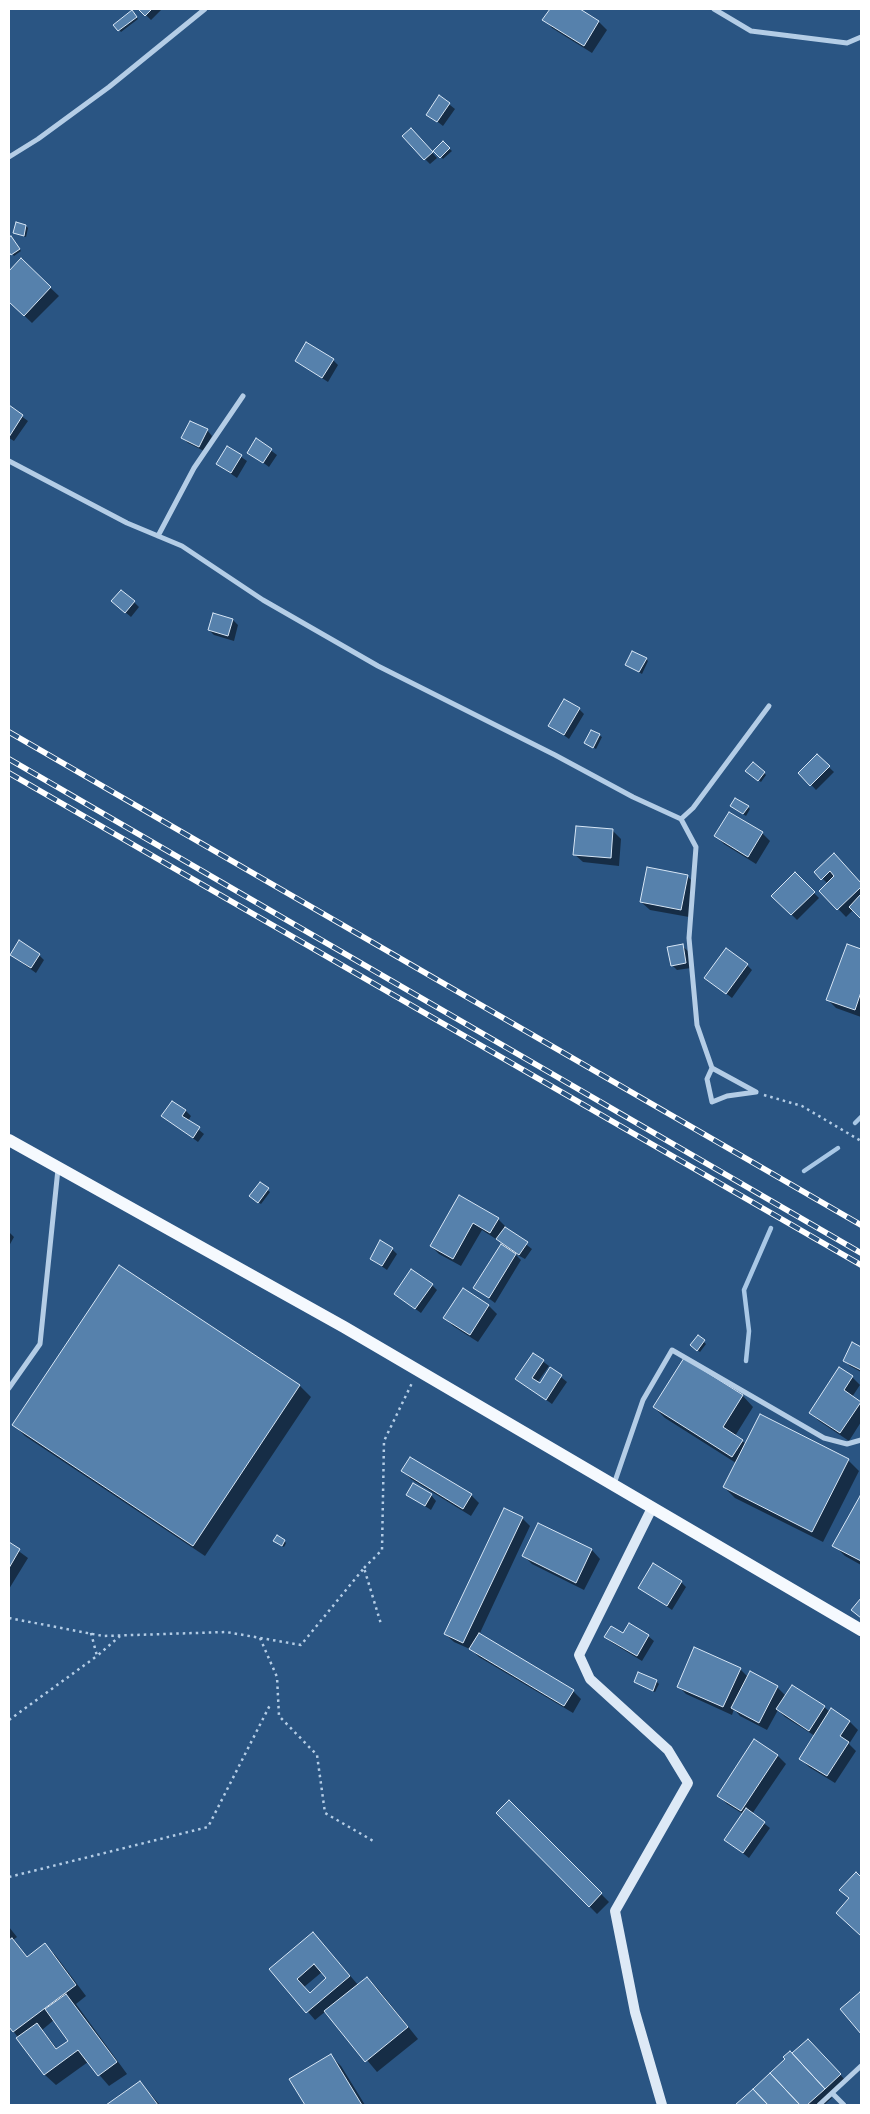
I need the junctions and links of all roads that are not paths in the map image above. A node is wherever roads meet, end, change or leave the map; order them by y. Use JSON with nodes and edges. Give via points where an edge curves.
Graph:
{"nodes":[{"id":1,"x":205,"y":9,"type":"edge"},
{"id":2,"x":714,"y":9,"type":"edge"},
{"id":3,"x":861,"y":37,"type":"edge"},
{"id":4,"x":9,"y":157,"type":"edge"},
{"id":5,"x":243,"y":396,"type":"dead end"},
{"id":6,"x":9,"y":461,"type":"edge"},
{"id":7,"x":158,"y":536,"type":"junction"},
{"id":8,"x":769,"y":706,"type":"dead end"},
{"id":9,"x":681,"y":819,"type":"junction"},
{"id":10,"x":712,"y":1068,"type":"junction"},
{"id":11,"x":9,"y":1140,"type":"edge"},
{"id":12,"x":58,"y":1169,"type":"junction"},
{"id":13,"x":9,"y":1388,"type":"edge"},
{"id":14,"x":861,"y":1440,"type":"edge"},
{"id":15,"x":613,"y":1485,"type":"junction"},
{"id":16,"x":652,"y":1508,"type":"junction"},
{"id":17,"x":861,"y":1630,"type":"edge"},
{"id":18,"x":861,"y":2066,"type":"edge"},
{"id":19,"x":832,"y":2093,"type":"junction"},
{"id":20,"x":662,"y":2105,"type":"edge"},
{"id":21,"x":819,"y":2105,"type":"edge"},
{"id":22,"x":844,"y":2105,"type":"edge"}],
"edges":[{"from":1,"to":4,"type":"street","via":[[109,87]]},
{"from":2,"to":3,"type":"street","via":[[751,30],[847,43]]},
{"from":5,"to":7,"type":"street","via":[[194,468]]},
{"from":6,"to":7,"type":"street"},
{"from":7,"to":9,"type":"street","via":[[182,546],[263,600],[378,666],[633,798]]},
{"from":8,"to":9,"type":"street","via":[[693,808]]},
{"from":9,"to":10,"type":"street","via":[[696,847],[689,938],[697,1025]]},
{"from":10,"to":10,"type":"street","via":[[756,1092],[727,1096],[712,1102],[707,1079]]},
{"from":11,"to":12,"type":"main road"},
{"from":12,"to":13,"type":"street","via":[[40,1344]]},
{"from":12,"to":15,"type":"main road","via":[[335,1322]]},
{"from":14,"to":15,"type":"street","via":[[847,1444],[824,1438],[672,1350],[643,1400]]},
{"from":15,"to":16,"type":"main road"},
{"from":16,"to":17,"type":"main road"},
{"from":16,"to":20,"type":"street","via":[[579,1655],[590,1679],[668,1750],[688,1783],[615,1911],[635,2012]]},
{"from":18,"to":19,"type":"street"},
{"from":19,"to":21,"type":"street"},
{"from":19,"to":22,"type":"street"}]}
